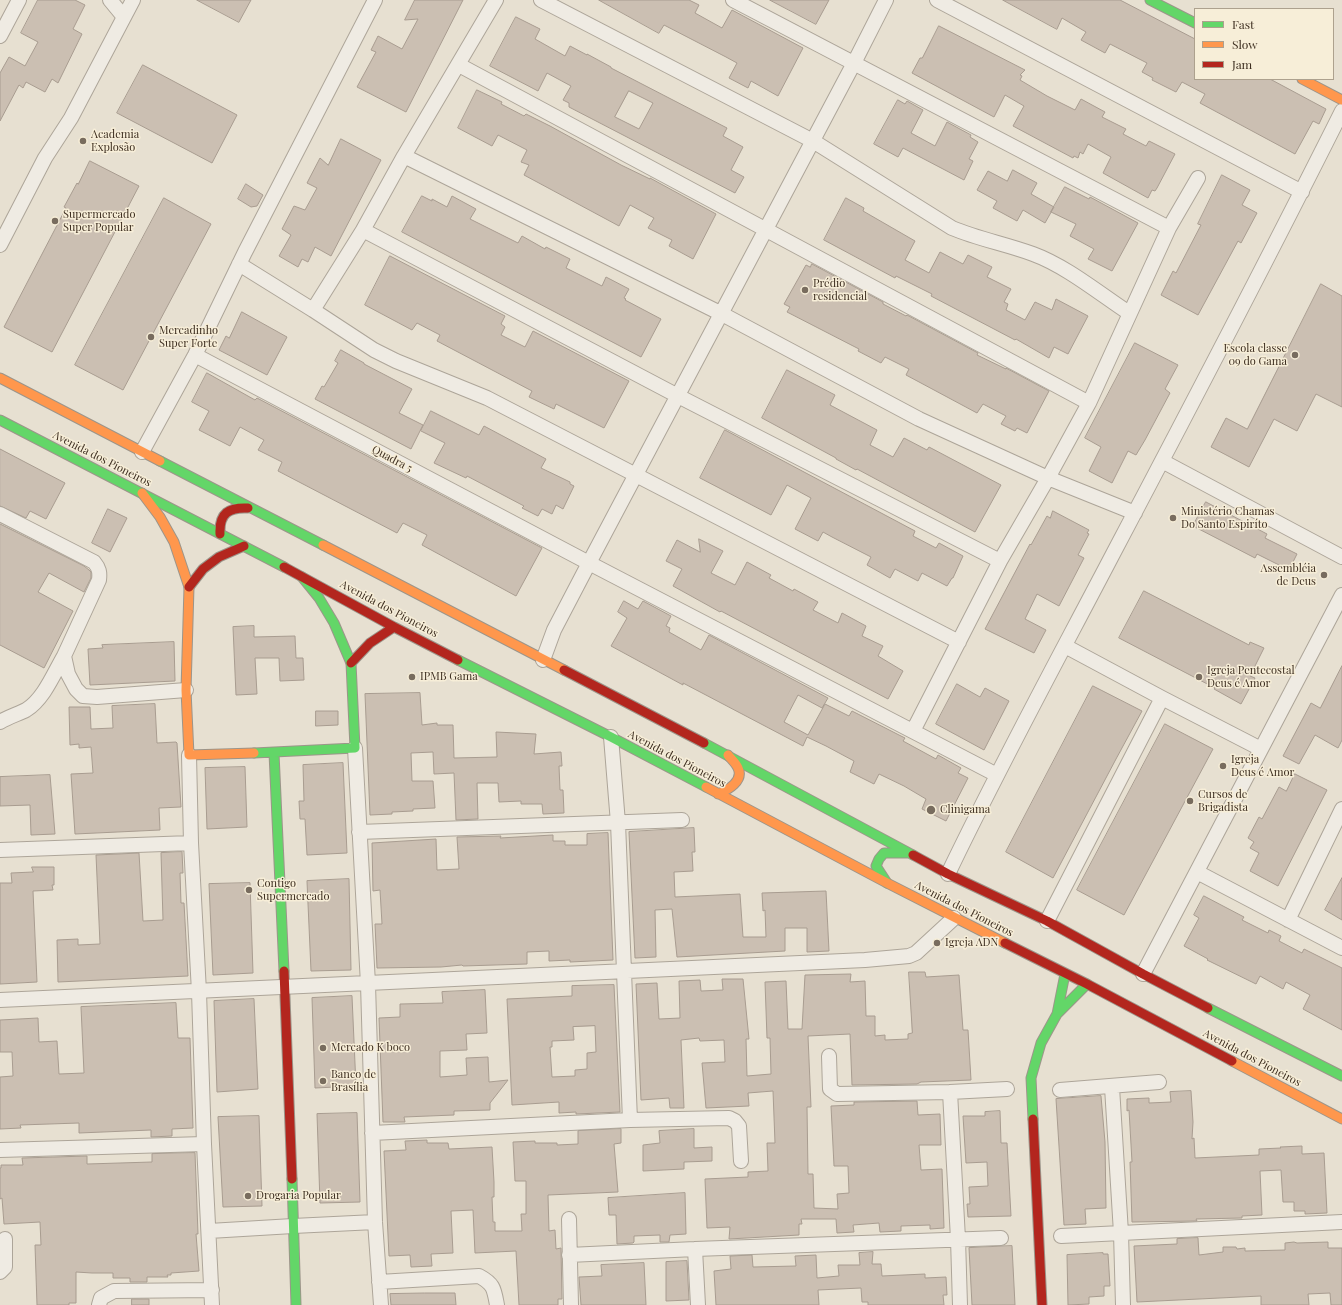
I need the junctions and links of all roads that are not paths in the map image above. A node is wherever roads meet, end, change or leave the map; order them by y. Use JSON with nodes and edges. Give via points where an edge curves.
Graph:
{"nodes":[{"id":1,"x":18,"y":0,"type":"edge"},
{"id":2,"x":110,"y":0,"type":"edge"},
{"id":3,"x":133,"y":0,"type":"edge"},
{"id":4,"x":375,"y":0,"type":"edge"},
{"id":5,"x":496,"y":0,"type":"edge"},
{"id":6,"x":541,"y":0,"type":"edge"},
{"id":7,"x":733,"y":0,"type":"edge"},
{"id":8,"x":886,"y":0,"type":"edge"},
{"id":9,"x":937,"y":0,"type":"edge"},
{"id":10,"x":1150,"y":0,"type":"edge"},
{"id":11,"x":124,"y":17,"type":"junction"},
{"id":12,"x":1194,"y":22,"type":"edge"},
{"id":13,"x":0,"y":36,"type":"edge"},
{"id":14,"x":854,"y":63,"type":"junction"},
{"id":15,"x":458,"y":65,"type":"junction"},
{"id":16,"x":1304,"y":80,"type":"edge"},
{"id":17,"x":1342,"y":100,"type":"edge"},
{"id":18,"x":1342,"y":111,"type":"edge"},
{"id":19,"x":813,"y":141,"type":"junction"},
{"id":20,"x":404,"y":156,"type":"junction"},
{"id":21,"x":1198,"y":178,"type":"dead end"},
{"id":22,"x":1302,"y":192,"type":"junction"},
{"id":23,"x":1169,"y":228,"type":"junction"},
{"id":24,"x":766,"y":229,"type":"junction"},
{"id":25,"x":363,"y":230,"type":"junction"},
{"id":26,"x":0,"y":244,"type":"edge"},
{"id":27,"x":239,"y":264,"type":"junction"},
{"id":28,"x":313,"y":310,"type":"junction"},
{"id":29,"x":1130,"y":313,"type":"junction"},
{"id":30,"x":722,"y":314,"type":"junction"},
{"id":31,"x":195,"y":355,"type":"junction"},
{"id":32,"x":0,"y":378,"type":"edge"},
{"id":33,"x":678,"y":396,"type":"junction"},
{"id":34,"x":1089,"y":403,"type":"junction"},
{"id":35,"x":0,"y":420,"type":"edge"},
{"id":36,"x":142,"y":452,"type":"junction"},
{"id":37,"x":1162,"y":461,"type":"junction"},
{"id":38,"x":636,"y":476,"type":"junction"},
{"id":39,"x":1048,"y":478,"type":"junction"},
{"id":40,"x":142,"y":493,"type":"junction"},
{"id":41,"x":248,"y":508,"type":"junction"},
{"id":42,"x":1135,"y":512,"type":"junction"},
{"id":43,"x":0,"y":514,"type":"edge"},
{"id":44,"x":220,"y":534,"type":"junction"},
{"id":45,"x":244,"y":546,"type":"junction"},
{"id":46,"x":1342,"y":557,"type":"edge"},
{"id":47,"x":1000,"y":561,"type":"junction"},
{"id":48,"x":589,"y":563,"type":"junction"},
{"id":49,"x":300,"y":575,"type":"junction"},
{"id":50,"x":189,"y":587,"type":"junction"},
{"id":51,"x":1342,"y":595,"type":"edge"},
{"id":52,"x":394,"y":627,"type":"junction"},
{"id":53,"x":959,"y":642,"type":"junction"},
{"id":54,"x":1065,"y":646,"type":"junction"},
{"id":55,"x":64,"y":656,"type":"junction"},
{"id":56,"x":542,"y":660,"type":"junction"},
{"id":57,"x":351,"y":663,"type":"junction"},
{"id":58,"x":186,"y":690,"type":"junction"},
{"id":59,"x":1162,"y":698,"type":"junction"},
{"id":60,"x":0,"y":722,"type":"edge"},
{"id":61,"x":913,"y":731,"type":"junction"},
{"id":62,"x":611,"y":737,"type":"junction"},
{"id":63,"x":355,"y":748,"type":"junction"},
{"id":64,"x":1261,"y":749,"type":"junction"},
{"id":65,"x":274,"y":753,"type":"junction"},
{"id":66,"x":189,"y":755,"type":"junction"},
{"id":67,"x":728,"y":755,"type":"junction"},
{"id":68,"x":998,"y":775,"type":"junction"},
{"id":69,"x":718,"y":794,"type":"junction"},
{"id":70,"x":1342,"y":809,"type":"edge"},
{"id":71,"x":682,"y":820,"type":"dead end"},
{"id":72,"x":618,"y":823,"type":"junction"},
{"id":73,"x":360,"y":832,"type":"junction"},
{"id":74,"x":190,"y":843,"type":"junction"},
{"id":75,"x":0,"y":850,"type":"edge"},
{"id":76,"x":906,"y":852,"type":"junction"},
{"id":77,"x":1197,"y":872,"type":"junction"},
{"id":78,"x":948,"y":874,"type":"junction"},
{"id":79,"x":887,"y":883,"type":"junction"},
{"id":80,"x":954,"y":918,"type":"junction"},
{"id":81,"x":1288,"y":920,"type":"junction"},
{"id":82,"x":1047,"y":921,"type":"junction"},
{"id":83,"x":1342,"y":948,"type":"edge"},
{"id":84,"x":625,"y":972,"type":"junction"},
{"id":85,"x":1065,"y":974,"type":"junction"},
{"id":86,"x":1143,"y":974,"type":"junction"},
{"id":87,"x":368,"y":984,"type":"junction"},
{"id":88,"x":1087,"y":984,"type":"junction"},
{"id":89,"x":285,"y":986,"type":"junction"},
{"id":90,"x":199,"y":992,"type":"junction"},
{"id":91,"x":0,"y":1000,"type":"edge"},
{"id":92,"x":1057,"y":1014,"type":"junction"},
{"id":93,"x":830,"y":1056,"type":"dead end"},
{"id":94,"x":1342,"y":1076,"type":"edge"},
{"id":95,"x":1158,"y":1082,"type":"dead end"},
{"id":96,"x":1112,"y":1087,"type":"junction"},
{"id":97,"x":1007,"y":1089,"type":"dead end"},
{"id":98,"x":1060,"y":1090,"type":"dead end"},
{"id":99,"x":950,"y":1092,"type":"junction"},
{"id":100,"x":1342,"y":1119,"type":"edge"},
{"id":101,"x":630,"y":1120,"type":"junction"},
{"id":102,"x":372,"y":1133,"type":"junction"},
{"id":103,"x":204,"y":1144,"type":"junction"},
{"id":104,"x":0,"y":1150,"type":"edge"},
{"id":105,"x":741,"y":1161,"type":"dead end"},
{"id":106,"x":569,"y":1219,"type":"dead end"},
{"id":107,"x":375,"y":1222,"type":"junction"},
{"id":108,"x":1342,"y":1222,"type":"edge"},
{"id":109,"x":293,"y":1226,"type":"junction"},
{"id":110,"x":208,"y":1231,"type":"junction"},
{"id":111,"x":1121,"y":1233,"type":"junction"},
{"id":112,"x":1061,"y":1236,"type":"dead end"},
{"id":113,"x":1001,"y":1238,"type":"dead end"},
{"id":114,"x":6,"y":1239,"type":"dead end"},
{"id":115,"x":958,"y":1239,"type":"junction"},
{"id":116,"x":695,"y":1249,"type":"junction"},
{"id":117,"x":569,"y":1255,"type":"junction"},
{"id":118,"x":0,"y":1272,"type":"edge"},
{"id":119,"x":379,"y":1282,"type":"junction"},
{"id":120,"x":212,"y":1290,"type":"junction"},
{"id":121,"x":99,"y":1305,"type":"edge"},
{"id":122,"x":212,"y":1305,"type":"edge"},
{"id":123,"x":296,"y":1305,"type":"edge"},
{"id":124,"x":380,"y":1305,"type":"edge"},
{"id":125,"x":497,"y":1305,"type":"edge"},
{"id":126,"x":571,"y":1305,"type":"edge"},
{"id":127,"x":698,"y":1305,"type":"edge"},
{"id":128,"x":960,"y":1305,"type":"edge"},
{"id":129,"x":1042,"y":1305,"type":"edge"},
{"id":130,"x":1123,"y":1305,"type":"edge"}],
"edges":[{"from":1,"to":13,"type":"street"},
{"from":2,"to":11,"type":"street"},
{"from":3,"to":11,"type":"street"},
{"from":4,"to":27,"type":"street"},
{"from":5,"to":15,"type":"street"},
{"from":6,"to":19,"type":"street"},
{"from":7,"to":14,"type":"street"},
{"from":8,"to":14,"type":"street"},
{"from":9,"to":22,"type":"street"},
{"from":10,"to":12,"type":"main road"},
{"from":11,"to":26,"type":"street","via":[[71,118],[44,158]]},
{"from":14,"to":19,"type":"street"},
{"from":14,"to":23,"type":"street"},
{"from":15,"to":20,"type":"street"},
{"from":15,"to":24,"type":"street"},
{"from":16,"to":17,"type":"main road"},
{"from":18,"to":22,"type":"street"},
{"from":19,"to":24,"type":"street"},
{"from":19,"to":29,"type":"street","via":[[952,228],[1034,254],[1062,268]]},
{"from":20,"to":25,"type":"street"},
{"from":20,"to":30,"type":"street"},
{"from":21,"to":23,"type":"street"},
{"from":22,"to":37,"type":"street"},
{"from":23,"to":29,"type":"street"},
{"from":24,"to":30,"type":"street"},
{"from":24,"to":34,"type":"street"},
{"from":25,"to":28,"type":"street"},
{"from":25,"to":33,"type":"street"},
{"from":27,"to":28,"type":"street"},
{"from":27,"to":31,"type":"street"},
{"from":28,"to":38,"type":"street","via":[[374,350],[487,398]]},
{"from":29,"to":34,"type":"street"},
{"from":30,"to":33,"type":"street"},
{"from":30,"to":39,"type":"street","via":[[919,419]]},
{"from":31,"to":36,"type":"street"},
{"from":31,"to":48,"type":"street","name":"Quadra 5"},
{"from":32,"to":36,"type":"main road"},
{"from":33,"to":38,"type":"street"},
{"from":33,"to":47,"type":"street"},
{"from":34,"to":39,"type":"street"},
{"from":35,"to":40,"type":"main road","name":"Avenida dos Pioneiros"},
{"from":36,"to":41,"type":"main road"},
{"from":37,"to":42,"type":"street"},
{"from":37,"to":46,"type":"street"},
{"from":38,"to":48,"type":"street"},
{"from":38,"to":53,"type":"street"},
{"from":39,"to":42,"type":"street"},
{"from":39,"to":47,"type":"street"},
{"from":40,"to":44,"type":"main road","name":"Avenida dos Pioneiros"},
{"from":40,"to":50,"type":"main road","via":[[174,542]]},
{"from":41,"to":44,"type":"main road","via":[[233,508],[222,517]]},
{"from":41,"to":56,"type":"main road"},
{"from":42,"to":54,"type":"street"},
{"from":43,"to":55,"type":"street","via":[[98,566],[98,580]]},
{"from":44,"to":45,"type":"main road","name":"Avenida dos Pioneiros"},
{"from":45,"to":49,"type":"main road","name":"Avenida dos Pioneiros"},
{"from":45,"to":50,"type":"main road","via":[[219,557],[203,570]]},
{"from":47,"to":53,"type":"street"},
{"from":48,"to":56,"type":"street","via":[[554,630]]},
{"from":48,"to":61,"type":"street","name":"Quadra 5"},
{"from":49,"to":52,"type":"main road","name":"Avenida dos Pioneiros"},
{"from":49,"to":57,"type":"main road","via":[[319,598],[334,623]]},
{"from":50,"to":58,"type":"main road"},
{"from":51,"to":64,"type":"street"},
{"from":52,"to":57,"type":"main road","via":[[370,643]]},
{"from":52,"to":62,"type":"main road","name":"Avenida dos Pioneiros"},
{"from":53,"to":61,"type":"street"},
{"from":54,"to":59,"type":"street"},
{"from":54,"to":68,"type":"street"},
{"from":55,"to":58,"type":"street","via":[[68,674],[83,696]]},
{"from":55,"to":60,"type":"street","via":[[35,702],[27,709]]},
{"from":56,"to":67,"type":"main road"},
{"from":57,"to":63,"type":"main road"},
{"from":58,"to":66,"type":"main road"},
{"from":59,"to":64,"type":"street"},
{"from":59,"to":82,"type":"street"},
{"from":61,"to":68,"type":"street","name":"Quadra 5"},
{"from":62,"to":69,"type":"main road","name":"Avenida dos Pioneiros"},
{"from":62,"to":72,"type":"street"},
{"from":63,"to":65,"type":"main road"},
{"from":63,"to":73,"type":"street"},
{"from":64,"to":77,"type":"street"},
{"from":65,"to":66,"type":"main road"},
{"from":65,"to":89,"type":"main road"},
{"from":66,"to":74,"type":"street"},
{"from":67,"to":69,"type":"main road","via":[[738,768],[738,777],[732,788]]},
{"from":67,"to":76,"type":"main road"},
{"from":68,"to":78,"type":"street"},
{"from":69,"to":79,"type":"main road","name":"Avenida dos Pioneiros"},
{"from":70,"to":81,"type":"street"},
{"from":71,"to":72,"type":"street"},
{"from":72,"to":73,"type":"street"},
{"from":72,"to":84,"type":"street"},
{"from":73,"to":87,"type":"street"},
{"from":74,"to":75,"type":"street"},
{"from":74,"to":90,"type":"street"},
{"from":76,"to":78,"type":"main road"},
{"from":76,"to":79,"type":"main road","via":[[884,853],[879,860],[876,866]]},
{"from":77,"to":81,"type":"street"},
{"from":77,"to":86,"type":"street"},
{"from":78,"to":82,"type":"main road"},
{"from":79,"to":80,"type":"main road","name":"Avenida dos Pioneiros"},
{"from":80,"to":84,"type":"street","via":[[916,953],[909,956]]},
{"from":80,"to":85,"type":"main road","name":"Avenida dos Pioneiros"},
{"from":81,"to":83,"type":"street"},
{"from":82,"to":86,"type":"main road"},
{"from":84,"to":87,"type":"street"},
{"from":84,"to":101,"type":"street"},
{"from":85,"to":88,"type":"main road","name":"Avenida dos Pioneiros"},
{"from":85,"to":92,"type":"main road"},
{"from":86,"to":94,"type":"main road"},
{"from":87,"to":89,"type":"street"},
{"from":87,"to":102,"type":"street"},
{"from":88,"to":92,"type":"main road"},
{"from":88,"to":100,"type":"main road","name":"Avenida dos Pioneiros"},
{"from":89,"to":90,"type":"street"},
{"from":89,"to":109,"type":"main road"},
{"from":90,"to":91,"type":"street"},
{"from":90,"to":103,"type":"street"},
{"from":92,"to":129,"type":"main road","via":[[1041,1044],[1031,1078]]},
{"from":93,"to":99,"type":"street","via":[[830,1089],[836,1094]]},
{"from":95,"to":96,"type":"street"},
{"from":96,"to":98,"type":"street"},
{"from":96,"to":111,"type":"street"},
{"from":97,"to":99,"type":"street"},
{"from":99,"to":115,"type":"street"},
{"from":101,"to":102,"type":"street"},
{"from":101,"to":105,"type":"street","via":[[729,1118],[739,1126]]},
{"from":102,"to":107,"type":"street"},
{"from":103,"to":104,"type":"street"},
{"from":103,"to":110,"type":"street"},
{"from":106,"to":117,"type":"street"},
{"from":107,"to":109,"type":"street"},
{"from":107,"to":119,"type":"street"},
{"from":108,"to":111,"type":"street"},
{"from":109,"to":110,"type":"street"},
{"from":109,"to":123,"type":"main road"},
{"from":110,"to":120,"type":"street"},
{"from":111,"to":112,"type":"street"},
{"from":111,"to":130,"type":"street"},
{"from":113,"to":115,"type":"street"},
{"from":114,"to":118,"type":"street","via":[[5,1267]]},
{"from":115,"to":116,"type":"street"},
{"from":115,"to":128,"type":"street"},
{"from":116,"to":117,"type":"street"},
{"from":116,"to":127,"type":"street"},
{"from":117,"to":126,"type":"street"},
{"from":119,"to":124,"type":"street"},
{"from":119,"to":125,"type":"street","via":[[479,1276],[488,1281],[494,1290]]},
{"from":120,"to":121,"type":"street","via":[[114,1291],[101,1298]]},
{"from":120,"to":122,"type":"street"}]}
